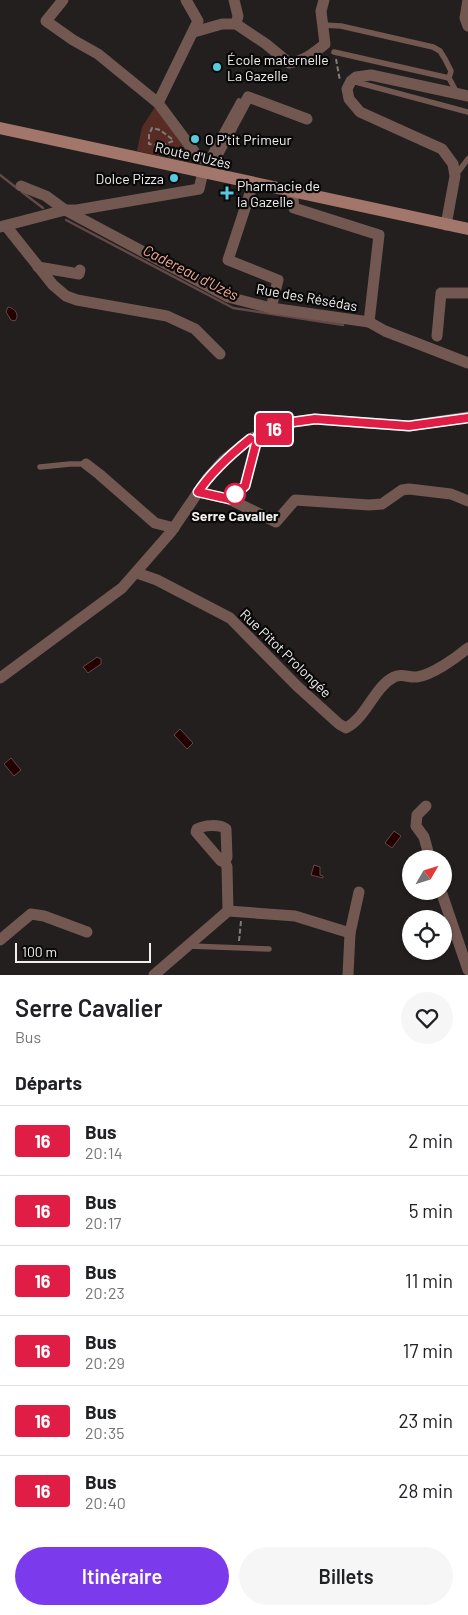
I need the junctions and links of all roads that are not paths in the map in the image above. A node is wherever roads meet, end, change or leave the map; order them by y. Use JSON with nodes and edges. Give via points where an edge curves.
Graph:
{"nodes":[{"id":1,"x":63,"y":0,"type":"edge"},
{"id":2,"x":186,"y":0,"type":"edge"},
{"id":3,"x":234,"y":0,"type":"edge"},
{"id":4,"x":324,"y":0,"type":"edge"},
{"id":5,"x":468,"y":0,"type":"edge"},
{"id":6,"x":236,"y":24,"type":"junction"},
{"id":7,"x":323,"y":25,"type":"junction"},
{"id":8,"x":468,"y":26,"type":"edge"},
{"id":9,"x":194,"y":32,"type":"junction"},
{"id":10,"x":334,"y":52,"type":"road end"},
{"id":11,"x":449,"y":78,"type":"junction"},
{"id":12,"x":351,"y":81,"type":"junction"},
{"id":13,"x":462,"y":94,"type":"edge"},
{"id":14,"x":158,"y":102,"type":"junction"},
{"id":15,"x":239,"y":102,"type":"dead end"},
{"id":16,"x":468,"y":112,"type":"edge"},
{"id":17,"x":307,"y":119,"type":"dead end"},
{"id":18,"x":0,"y":128,"type":"edge"},
{"id":19,"x":468,"y":159,"type":"edge"},
{"id":20,"x":203,"y":167,"type":"junction"},
{"id":21,"x":455,"y":176,"type":"junction"},
{"id":22,"x":253,"y":184,"type":"junction"},
{"id":23,"x":21,"y":186,"type":"dead end"},
{"id":24,"x":292,"y":191,"type":"junction"},
{"id":25,"x":65,"y":210,"type":"junction"},
{"id":26,"x":446,"y":225,"type":"junction"},
{"id":27,"x":3,"y":226,"type":"edge"},
{"id":28,"x":468,"y":229,"type":"edge"},
{"id":29,"x":38,"y":267,"type":"junction"},
{"id":30,"x":80,"y":270,"type":"dead end"},
{"id":31,"x":468,"y":293,"type":"edge"},
{"id":32,"x":271,"y":308,"type":"junction"},
{"id":33,"x":369,"y":322,"type":"junction"},
{"id":34,"x":437,"y":336,"type":"dead end"},
{"id":35,"x":220,"y":354,"type":"dead end"},
{"id":36,"x":468,"y":364,"type":"edge"},
{"id":37,"x":468,"y":418,"type":"edge"},
{"id":38,"x":258,"y":436,"type":"junction"},
{"id":39,"x":86,"y":464,"type":"joint"},
{"id":40,"x":40,"y":467,"type":"dead end"},
{"id":41,"x":198,"y":492,"type":"junction"},
{"id":42,"x":229,"y":499,"type":"junction"},
{"id":43,"x":468,"y":501,"type":"edge"},
{"id":44,"x":174,"y":528,"type":"junction"},
{"id":45,"x":137,"y":573,"type":"junction"},
{"id":46,"x":468,"y":648,"type":"edge"},
{"id":47,"x":0,"y":678,"type":"edge"},
{"id":48,"x":426,"y":806,"type":"dead end"},
{"id":49,"x":428,"y":850,"type":"edge"},
{"id":50,"x":225,"y":862,"type":"dead end"},
{"id":51,"x":359,"y":892,"type":"dead end"},
{"id":52,"x":444,"y":900,"type":"edge"},
{"id":53,"x":228,"y":910,"type":"junction"},
{"id":54,"x":87,"y":932,"type":"dead end"},
{"id":55,"x":350,"y":933,"type":"junction"},
{"id":56,"x":0,"y":940,"type":"edge"},
{"id":57,"x":189,"y":946,"type":"junction"},
{"id":58,"x":269,"y":949,"type":"dead end"},
{"id":59,"x":468,"y":970,"type":"edge"},
{"id":60,"x":154,"y":975,"type":"edge"},
{"id":61,"x":348,"y":975,"type":"edge"}],
"edges":[{"from":1,"to":14,"type":"street","via":[[46,21],[98,54]]},
{"from":2,"to":9,"type":"street","via":[[198,21]]},
{"from":3,"to":6,"type":"street","via":[[238,16]]},
{"from":4,"to":7,"type":"street","via":[[321,11]]},
{"from":5,"to":8,"type":"street","via":[[465,18]]},
{"from":6,"to":7,"type":"street","via":[[289,63],[298,62],[325,44]]},
{"from":6,"to":9,"type":"street","via":[[222,24]]},
{"from":7,"to":11,"type":"lane","via":[[341,26],[433,47],[445,59]]},
{"from":9,"to":14,"type":"street"},
{"from":10,"to":11,"type":"lane"},
{"from":11,"to":13,"type":"lane"},
{"from":12,"to":13,"type":"street","via":[[371,75]]},
{"from":12,"to":16,"type":"lane"},
{"from":12,"to":21,"type":"street","via":[[347,88],[348,99],[360,112],[442,149],[453,164]]},
{"from":14,"to":20,"type":"street"},
{"from":15,"to":20,"type":"lane"},
{"from":17,"to":20,"type":"street","via":[[248,97],[215,159]]},
{"from":18,"to":20,"type":"main road","name":"Route d'Uzès"},
{"from":19,"to":21,"type":"lane"},
{"from":20,"to":22,"type":"main road","name":"Route d'Uzès"},
{"from":20,"to":25,"type":"street","via":[[200,189]]},
{"from":21,"to":26,"type":"street"},
{"from":22,"to":24,"type":"main road","name":"Route d'Uzès"},
{"from":22,"to":32,"type":"street","via":[[228,260],[278,280]]},
{"from":23,"to":25,"type":"street","name":"Rue des Résédas","via":[[46,196]]},
{"from":24,"to":26,"type":"main road","name":"Route d'Uzès"},
{"from":24,"to":33,"type":"street","via":[[294,208],[379,235]]},
{"from":25,"to":27,"type":"street"},
{"from":25,"to":32,"type":"street","name":"Rue des Résédas","via":[[228,297]]},
{"from":26,"to":28,"type":"main road","name":"Route d'Uzès"},
{"from":27,"to":29,"type":"street"},
{"from":29,"to":30,"type":"street","via":[[79,274]]},
{"from":29,"to":35,"type":"street","via":[[66,296],[167,316],[195,329]]},
{"from":31,"to":34,"type":"street","via":[[441,293]]},
{"from":32,"to":33,"type":"street","name":"Rue des Résédas"},
{"from":33,"to":36,"type":"street","name":"Rue des Résédas"},
{"from":37,"to":38,"type":"street","via":[[409,426],[315,419],[286,423]]},
{"from":38,"to":41,"type":"street","via":[[224,460]]},
{"from":38,"to":42,"type":"lane","via":[[245,486]]},
{"from":39,"to":40,"type":"lane"},
{"from":39,"to":44,"type":"street","via":[[155,523]]},
{"from":41,"to":42,"type":"street"},
{"from":41,"to":44,"type":"street"},
{"from":42,"to":43,"type":"street","via":[[276,522],[295,500],[382,504],[402,490],[409,489],[451,494]]},
{"from":44,"to":45,"type":"street"},
{"from":45,"to":46,"type":"street","name":"Rue Pitot Prolongée","via":[[230,618],[296,686],[346,728],[356,723],[385,683],[394,677],[404,674],[415,678],[427,674]]},
{"from":45,"to":47,"type":"street","via":[[122,588]]},
{"from":48,"to":49,"type":"street","via":[[417,814],[416,826]]},
{"from":50,"to":53,"type":"street"},
{"from":51,"to":55,"type":"street"},
{"from":52,"to":59,"type":"street"},
{"from":53,"to":55,"type":"street","via":[[294,916]]},
{"from":53,"to":57,"type":"street"},
{"from":54,"to":56,"type":"street","via":[[31,914]]},
{"from":55,"to":61,"type":"street"},
{"from":57,"to":58,"type":"lane"},
{"from":57,"to":60,"type":"street"}]}
